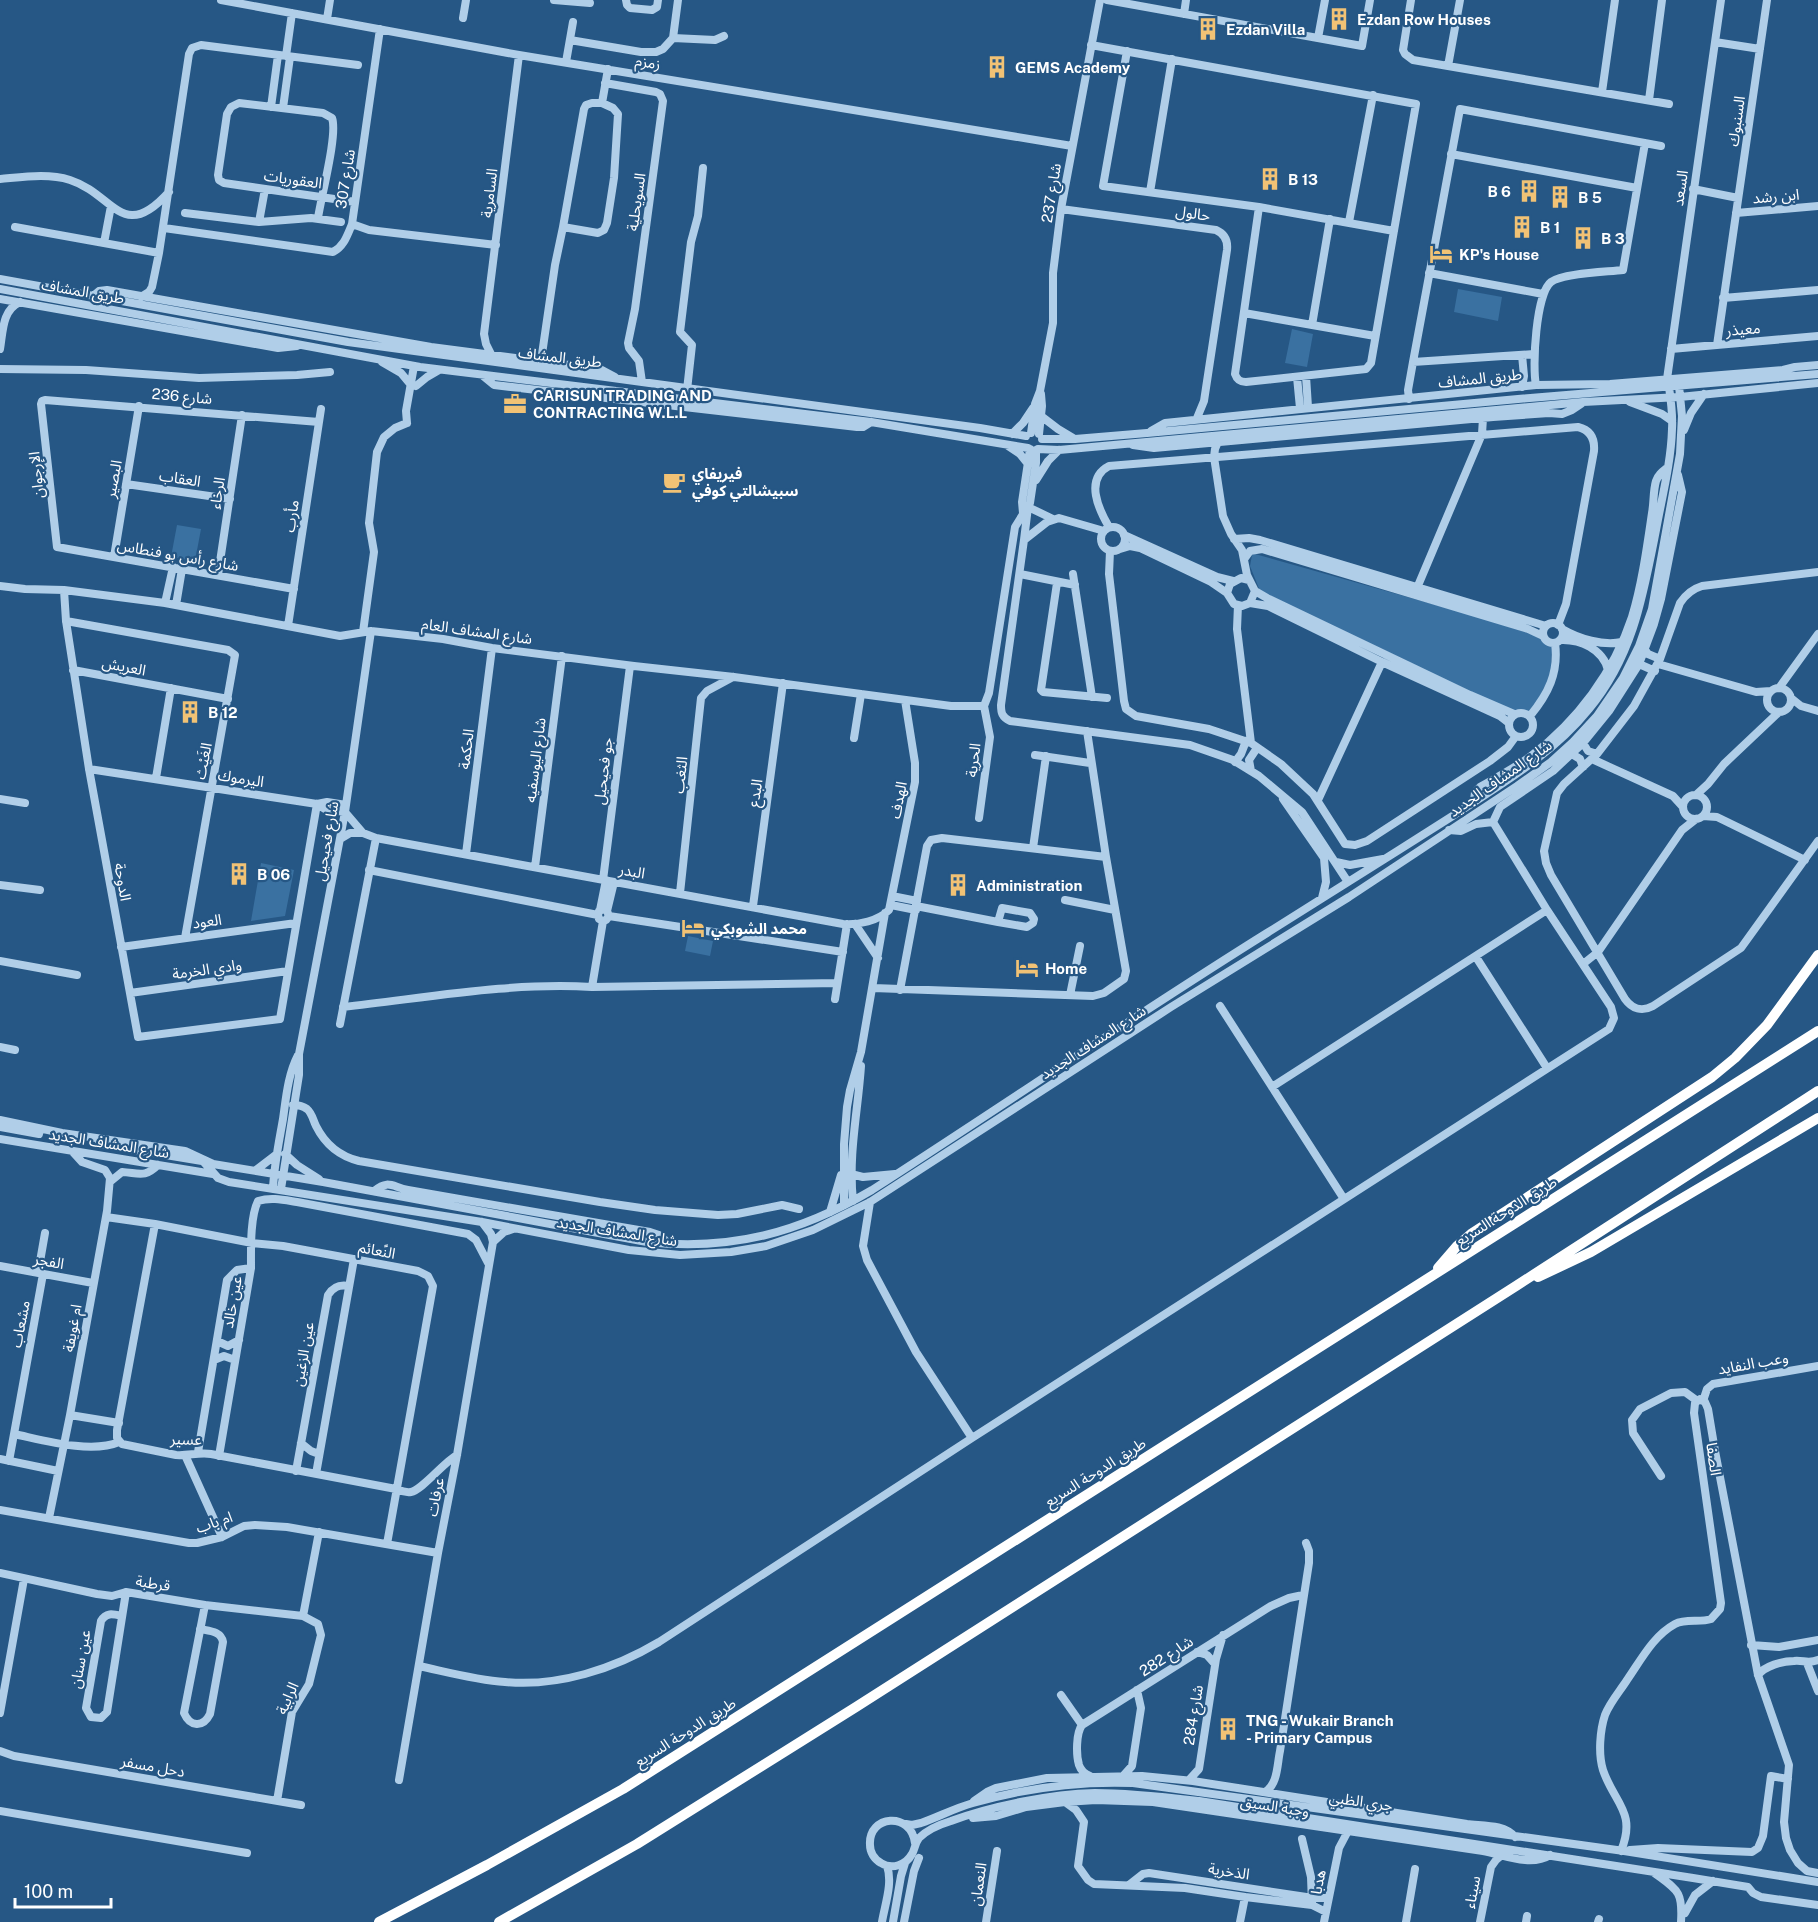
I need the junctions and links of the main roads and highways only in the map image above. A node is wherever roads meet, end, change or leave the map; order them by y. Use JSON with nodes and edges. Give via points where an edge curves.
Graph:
{"nodes":[{"id":1,"x":1818,"y":955,"type":"edge"},
{"id":2,"x":1818,"y":1030,"type":"edge"},
{"id":3,"x":1818,"y":1091,"type":"edge"},
{"id":4,"x":1818,"y":1118,"type":"edge"},
{"id":5,"x":1430,"y":1277,"type":"junction"},
{"id":6,"x":1516,"y":1286,"type":"junction"},
{"id":7,"x":379,"y":1922,"type":"edge"},
{"id":8,"x":500,"y":1922,"type":"edge"}],
"edges":[{"from":1,"to":5,"type":"highway","via":[[1767,1025],[1735,1058],[1712,1077],[1471,1234]]},
{"from":2,"to":5,"type":"highway","name":"طريق الدوحة السريع"},
{"from":3,"to":6,"type":"highway"},
{"from":4,"to":6,"type":"highway","via":[[1591,1252]]},
{"from":5,"to":7,"type":"highway","name":"طريق الدوحة السريع","via":[[622,1788],[487,1866]]},
{"from":6,"to":8,"type":"highway","via":[[856,1707],[637,1844]]}]}
